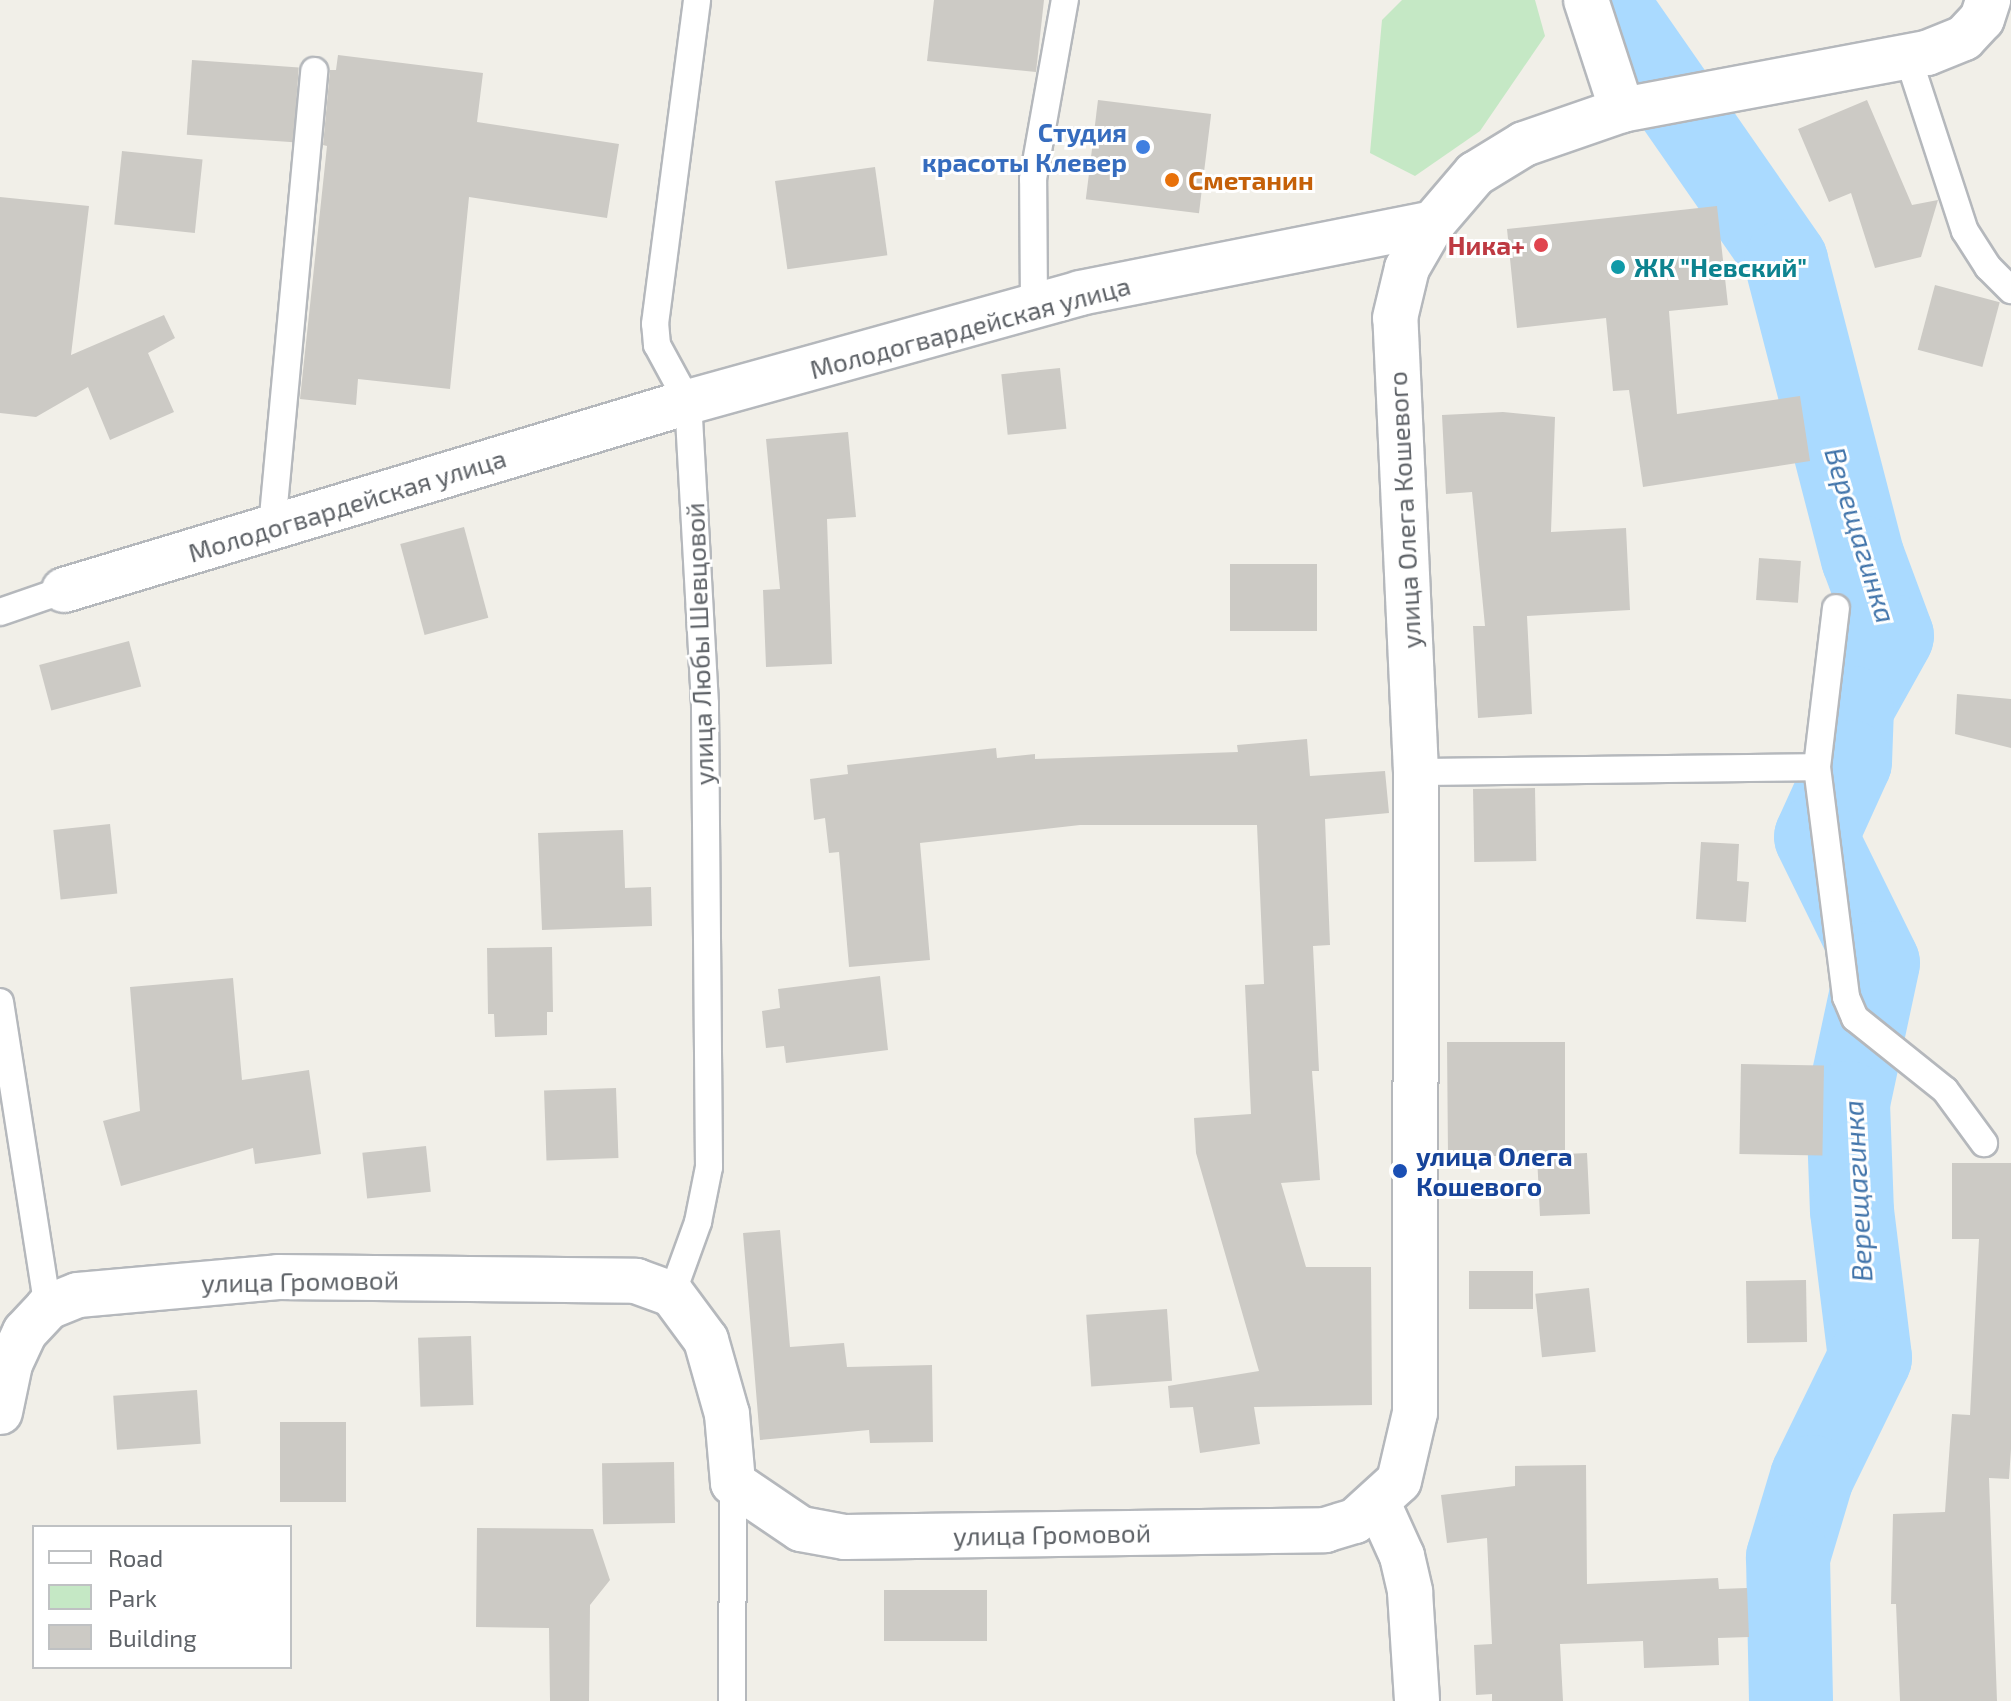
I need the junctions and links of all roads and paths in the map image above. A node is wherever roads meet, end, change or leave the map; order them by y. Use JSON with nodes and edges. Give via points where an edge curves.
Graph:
{"nodes":[{"id":1,"x":697,"y":0,"type":"edge"},
{"id":2,"x":1065,"y":0,"type":"edge"},
{"id":3,"x":1586,"y":0,"type":"edge"},
{"id":4,"x":1988,"y":0,"type":"edge"},
{"id":5,"x":1918,"y":55,"type":"junction"},
{"id":6,"x":314,"y":71,"type":"dead end"},
{"id":7,"x":1622,"y":110,"type":"junction"},
{"id":8,"x":1433,"y":223,"type":"junction"},
{"id":9,"x":2011,"y":290,"type":"edge"},
{"id":10,"x":1034,"y":307,"type":"junction"},
{"id":11,"x":688,"y":402,"type":"junction"},
{"id":12,"x":272,"y":527,"type":"junction"},
{"id":13,"x":64,"y":590,"type":"joint"},
{"id":14,"x":1836,"y":608,"type":"dead end"},
{"id":15,"x":0,"y":612,"type":"edge"},
{"id":16,"x":1817,"y":767,"type":"junction"},
{"id":17,"x":1416,"y":772,"type":"junction"},
{"id":18,"x":0,"y":1002,"type":"edge"},
{"id":19,"x":1984,"y":1143,"type":"dead end"},
{"id":20,"x":672,"y":1294,"type":"junction"},
{"id":21,"x":48,"y":1307,"type":"junction"},
{"id":22,"x":0,"y":1412,"type":"edge"},
{"id":23,"x":733,"y":1483,"type":"junction"},
{"id":24,"x":1378,"y":1503,"type":"junction"},
{"id":25,"x":732,"y":1701,"type":"edge"},
{"id":26,"x":1417,"y":1701,"type":"edge"}],
"edges":[{"from":1,"to":11,"type":"lane","name":"улица Любы Шевцовой","via":[[655,324],[657,345]]},
{"from":2,"to":10,"type":"lane","via":[[1033,179]]},
{"from":3,"to":7,"type":"street"},
{"from":4,"to":5,"type":"street","via":[[1982,19],[1964,38]]},
{"from":5,"to":7,"type":"street"},
{"from":5,"to":9,"type":"lane","via":[[1965,231]]},
{"from":6,"to":12,"type":"lane"},
{"from":7,"to":8,"type":"street","via":[[1524,144],[1475,174]]},
{"from":8,"to":10,"type":"street","name":"Молодогвардейская улица"},
{"from":8,"to":17,"type":"street","name":"улица Олега Кошевого","via":[[1407,268],[1395,318]]},
{"from":10,"to":11,"type":"street","name":"Молодогвардейская улица"},
{"from":11,"to":12,"type":"street","name":"Молодогвардейская улица"},
{"from":11,"to":20,"type":"lane","name":"улица Любы Шевцовой","via":[[705,704],[709,1167],[692,1243]]},
{"from":12,"to":13,"type":"street","name":"Молодогвардейская улица"},
{"from":13,"to":15,"type":"lane","name":"Молодогвардейская улица"},
{"from":14,"to":16,"type":"lane"},
{"from":16,"to":17,"type":"lane"},
{"from":16,"to":19,"type":"lane","via":[[1846,997],[1855,1018],[1945,1090]]},
{"from":17,"to":24,"type":"street","name":"улица Олега Кошевого","via":[[1415,1413],[1399,1481]]},
{"from":18,"to":21,"type":"lane"},
{"from":20,"to":21,"type":"street","name":"улица Громовой","via":[[636,1281],[278,1277],[109,1289]]},
{"from":20,"to":23,"type":"street","via":[[706,1340],[727,1414]]},
{"from":21,"to":22,"type":"street","via":[[25,1332],[15,1353]]},
{"from":23,"to":24,"type":"street","name":"улица Громовой","via":[[801,1529],[845,1537],[1325,1530],[1355,1521]]},
{"from":23,"to":25,"type":"lane"},
{"from":24,"to":26,"type":"street","via":[[1402,1556],[1410,1592]]}]}
